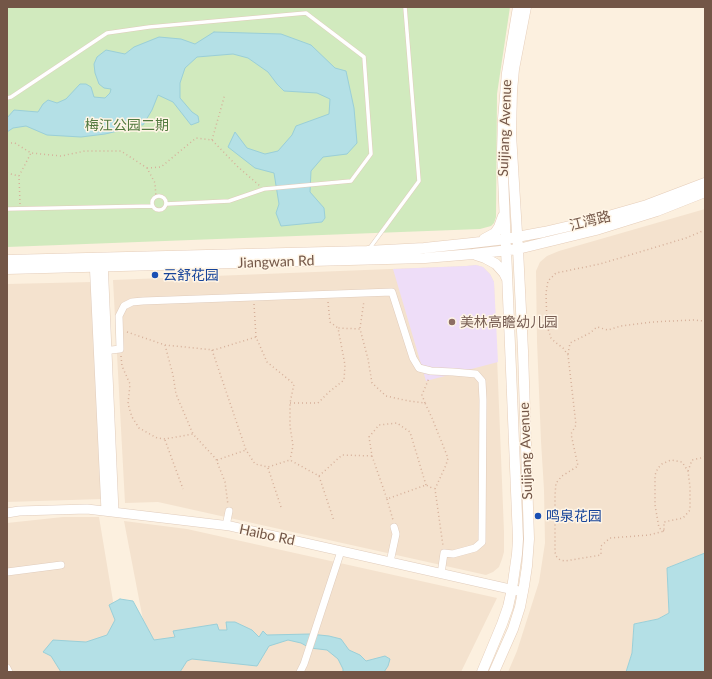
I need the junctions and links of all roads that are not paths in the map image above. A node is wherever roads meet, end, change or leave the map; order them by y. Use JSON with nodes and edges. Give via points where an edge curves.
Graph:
{"nodes":[{"id":1,"x":406,"y":7,"type":"edge"},
{"id":2,"x":518,"y":7,"type":"edge"},
{"id":3,"x":526,"y":7,"type":"edge"},
{"id":4,"x":7,"y":98,"type":"edge"},
{"id":5,"x":705,"y":183,"type":"edge"},
{"id":6,"x":705,"y":192,"type":"edge"},
{"id":7,"x":166,"y":204,"type":"junction"},
{"id":8,"x":153,"y":206,"type":"junction"},
{"id":9,"x":515,"y":208,"type":"junction"},
{"id":10,"x":7,"y":209,"type":"edge"},
{"id":11,"x":504,"y":209,"type":"junction"},
{"id":12,"x":517,"y":237,"type":"junction"},
{"id":13,"x":504,"y":238,"type":"junction"},
{"id":14,"x":472,"y":243,"type":"junction"},
{"id":15,"x":518,"y":248,"type":"junction"},
{"id":16,"x":367,"y":251,"type":"junction"},
{"id":17,"x":501,"y":251,"type":"junction"},
{"id":18,"x":473,"y":254,"type":"junction"},
{"id":19,"x":7,"y":260,"type":"edge"},
{"id":20,"x":99,"y":262,"type":"junction"},
{"id":21,"x":7,"y":269,"type":"edge"},
{"id":22,"x":519,"y":280,"type":"junction"},
{"id":23,"x":508,"y":281,"type":"junction"},
{"id":24,"x":103,"y":351,"type":"junction"},
{"id":25,"x":229,"y":511,"type":"road end"},
{"id":26,"x":7,"y":512,"type":"edge"},
{"id":27,"x":110,"y":512,"type":"junction"},
{"id":28,"x":394,"y":524,"type":"road end"},
{"id":29,"x":226,"y":526,"type":"junction"},
{"id":30,"x":341,"y":551,"type":"junction"},
{"id":31,"x":390,"y":562,"type":"junction"},
{"id":32,"x":61,"y":565,"type":"dead end"},
{"id":33,"x":7,"y":572,"type":"edge"},
{"id":34,"x":441,"y":574,"type":"junction"},
{"id":35,"x":512,"y":589,"type":"junction"},
{"id":36,"x":523,"y":592,"type":"junction"},
{"id":37,"x":7,"y":668,"type":"edge"},
{"id":38,"x":9,"y":672,"type":"edge"},
{"id":39,"x":300,"y":672,"type":"edge"},
{"id":40,"x":482,"y":672,"type":"edge"},
{"id":41,"x":494,"y":672,"type":"edge"}],
"edges":[{"from":1,"to":16,"type":"lane","via":[[419,181]]},
{"from":2,"to":11,"type":"main road","name":"Suijiang Avenue","via":[[503,113]]},
{"from":3,"to":9,"type":"main road","name":"Suijiang Avenue","via":[[512,91],[511,134]]},
{"from":4,"to":7,"type":"lane","via":[[107,33],[149,27],[306,13],[364,57],[371,154],[351,181],[264,190],[229,201]]},
{"from":5,"to":12,"type":"main road","name":"江湾路","via":[[647,205],[591,221]]},
{"from":6,"to":15,"type":"main road","via":[[657,211],[596,230]]},
{"from":7,"to":8,"type":"lane","via":[[160,210]]},
{"from":7,"to":8,"type":"lane","via":[[162,197],[156,198]]},
{"from":8,"to":10,"type":"lane"},
{"from":9,"to":12,"type":"main road","name":"Suijiang Avenue"},
{"from":9,"to":13,"type":"main road"},
{"from":11,"to":13,"type":"main road","name":"Suijiang Avenue"},
{"from":11,"to":14,"type":"main road","via":[[495,233]]},
{"from":12,"to":13,"type":"main road","name":"江湾路"},
{"from":12,"to":15,"type":"main road","name":"Suijiang Avenue"},
{"from":13,"to":14,"type":"main road","name":"江湾路"},
{"from":13,"to":17,"type":"main road","name":"Suijiang Avenue"},
{"from":13,"to":17,"type":"main road"},
{"from":14,"to":16,"type":"main road","name":"Jiangwan Rd"},
{"from":14,"to":17,"type":"main road"},
{"from":15,"to":17,"type":"main road"},
{"from":15,"to":22,"type":"main road","name":"Suijiang Avenue"},
{"from":16,"to":20,"type":"main road","name":"Jiangwan Rd"},
{"from":17,"to":18,"type":"main road"},
{"from":17,"to":22,"type":"main road","via":[[516,270]]},
{"from":17,"to":23,"type":"main road","name":"Suijiang Avenue"},
{"from":18,"to":20,"type":"main road","name":"Jiangwan Rd","via":[[425,258]]},
{"from":18,"to":23,"type":"main road","via":[[496,264]]},
{"from":19,"to":20,"type":"main road","name":"Jiangwan Rd"},
{"from":20,"to":21,"type":"main road","name":"Jiangwan Rd"},
{"from":20,"to":24,"type":"street"},
{"from":22,"to":36,"type":"main road","name":"Suijiang Avenue","via":[[529,519]]},
{"from":23,"to":35,"type":"main road","name":"Suijiang Avenue","via":[[518,539]]},
{"from":24,"to":27,"type":"street"},
{"from":24,"to":34,"type":"street","via":[[120,349],[119,316],[124,306],[132,302],[392,292],[413,358],[419,368],[476,374],[482,381],[482,542],[475,548],[453,554],[444,553]]},
{"from":25,"to":29,"type":"street"},
{"from":26,"to":27,"type":"street","name":"Haibo Rd","via":[[87,509]]},
{"from":27,"to":29,"type":"street","name":"Haibo Rd"},
{"from":28,"to":31,"type":"street","via":[[396,534]]},
{"from":29,"to":30,"type":"street","name":"Haibo Rd"},
{"from":30,"to":31,"type":"street","name":"Haibo Rd"},
{"from":30,"to":39,"type":"street"},
{"from":31,"to":34,"type":"street","name":"Haibo Rd"},
{"from":32,"to":33,"type":"street"},
{"from":34,"to":35,"type":"street","name":"Haibo Rd"},
{"from":35,"to":36,"type":"street","name":"Haibo Rd"},
{"from":35,"to":40,"type":"main road","name":"Suijiang Avenue","via":[[502,624]]},
{"from":36,"to":41,"type":"main road","name":"Suijiang Avenue","via":[[513,629]]},
{"from":37,"to":38,"type":"street"}]}
